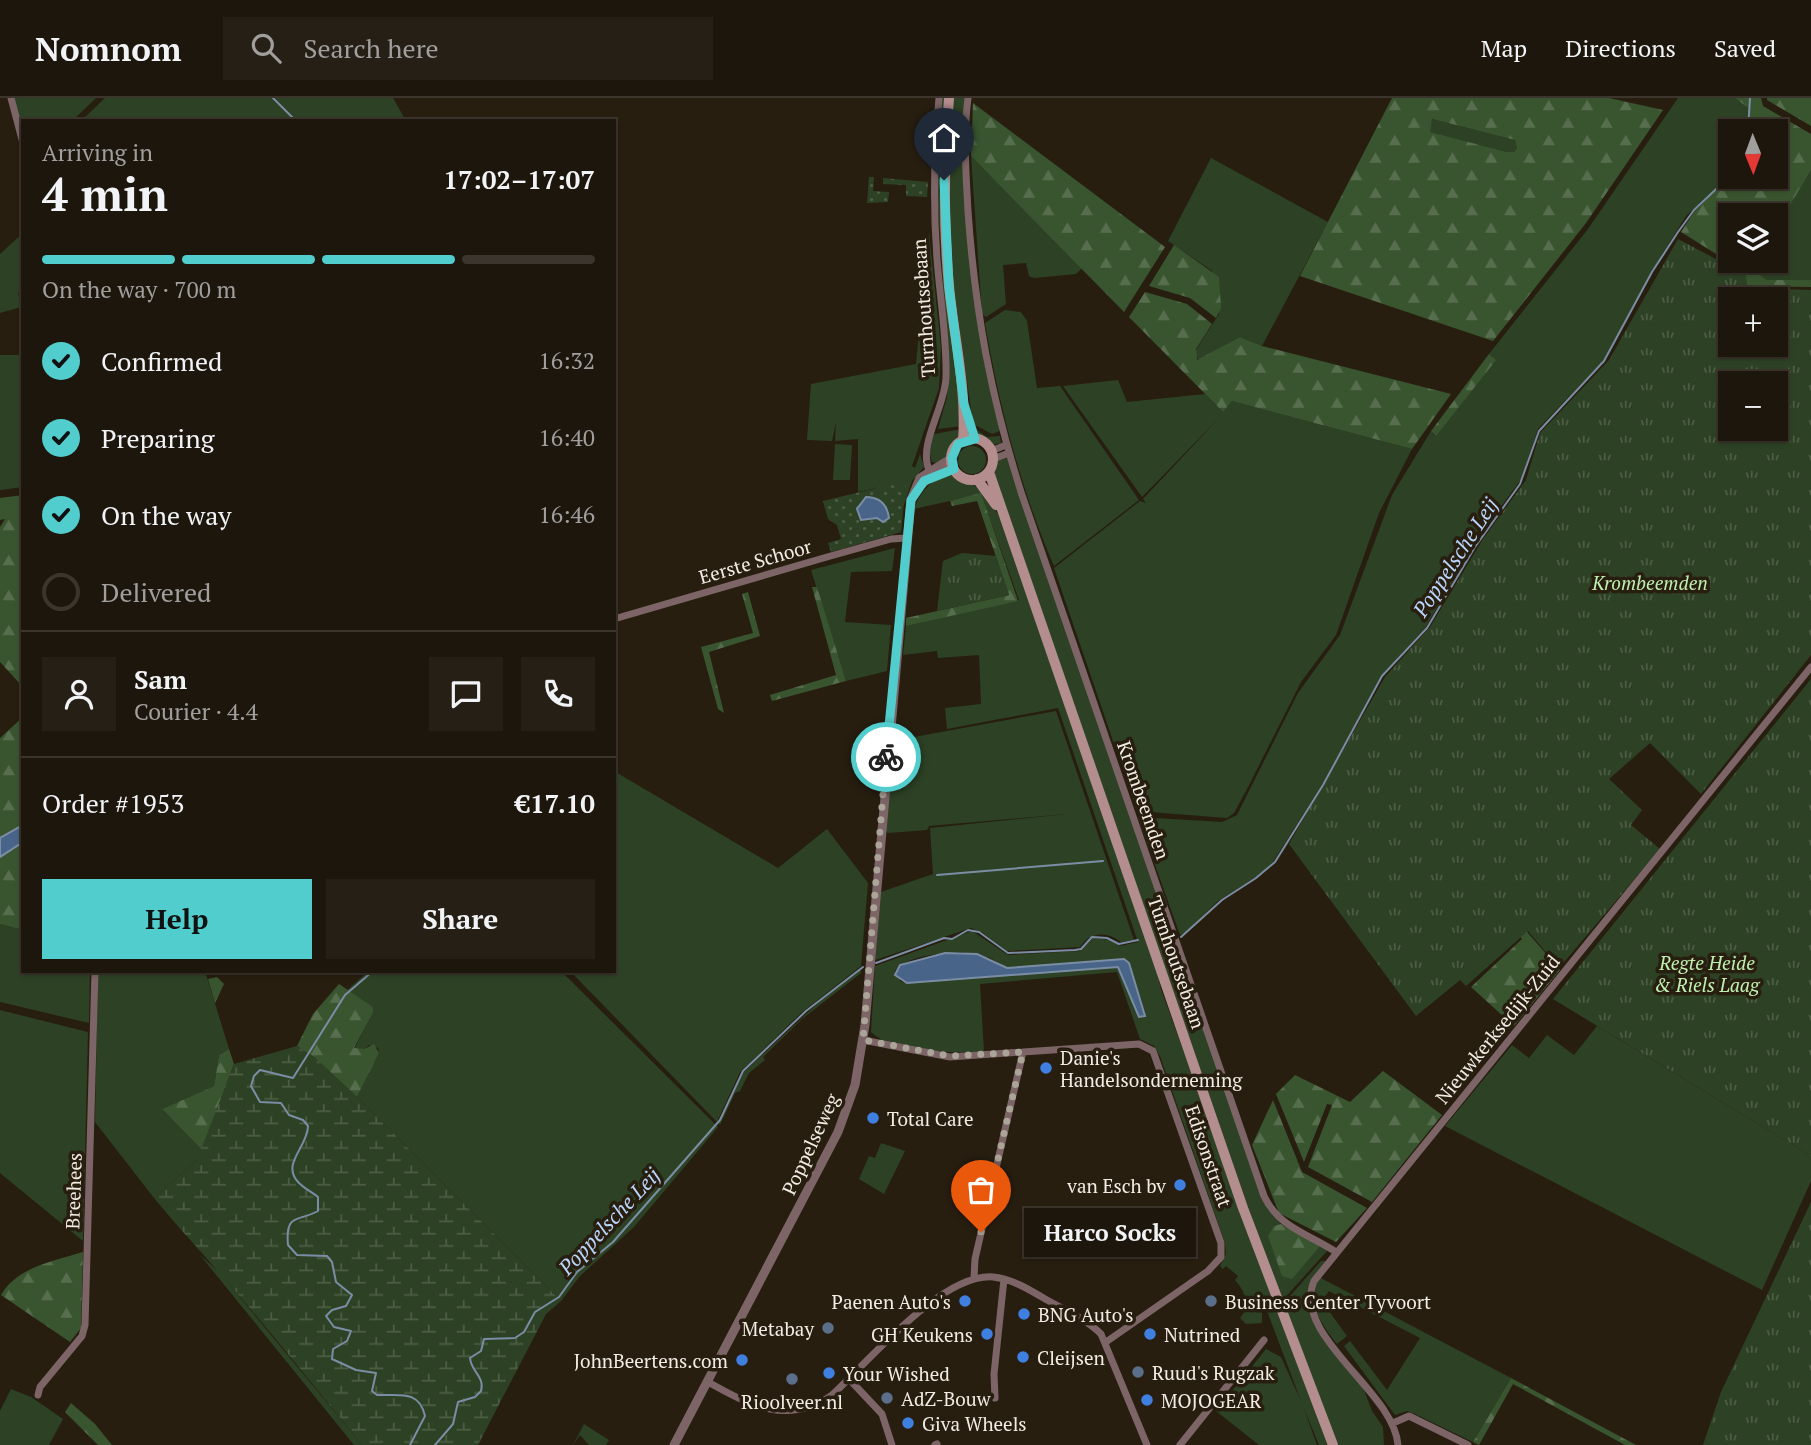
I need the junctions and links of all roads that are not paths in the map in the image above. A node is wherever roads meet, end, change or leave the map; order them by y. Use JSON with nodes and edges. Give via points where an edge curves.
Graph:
{"nodes":[{"id":1,"x":10,"y":98,"type":"edge"},
{"id":2,"x":939,"y":98,"type":"edge"},
{"id":3,"x":949,"y":98,"type":"edge"},
{"id":4,"x":968,"y":98,"type":"edge"},
{"id":5,"x":21,"y":136,"type":"edge"},
{"id":6,"x":964,"y":404,"type":"junction"},
{"id":7,"x":975,"y":439,"type":"junction"},
{"id":8,"x":963,"y":441,"type":"junction"},
{"id":9,"x":1006,"y":445,"type":"junction"},
{"id":10,"x":1009,"y":453,"type":"junction"},
{"id":11,"x":992,"y":455,"type":"junction"},
{"id":12,"x":953,"y":464,"type":"junction"},
{"id":13,"x":929,"y":470,"type":"junction"},
{"id":14,"x":989,"y":472,"type":"junction"},
{"id":15,"x":977,"y":479,"type":"junction"},
{"id":16,"x":913,"y":494,"type":"junction"},
{"id":17,"x":1008,"y":531,"type":"junction"},
{"id":18,"x":906,"y":538,"type":"junction"},
{"id":19,"x":616,"y":618,"type":"edge"},
{"id":20,"x":1811,"y":667,"type":"edge"},
{"id":21,"x":95,"y":973,"type":"edge"},
{"id":22,"x":863,"y":1040,"type":"junction"},
{"id":23,"x":1023,"y":1052,"type":"junction"},
{"id":24,"x":1336,"y":1252,"type":"junction"},
{"id":25,"x":974,"y":1278,"type":"junction"},
{"id":26,"x":1004,"y":1279,"type":"junction"},
{"id":27,"x":1264,"y":1340,"type":"dead end"},
{"id":28,"x":1106,"y":1342,"type":"junction"},
{"id":29,"x":849,"y":1379,"type":"junction"},
{"id":30,"x":708,"y":1382,"type":"junction"},
{"id":31,"x":38,"y":1395,"type":"dead end"},
{"id":32,"x":995,"y":1398,"type":"dead end"},
{"id":33,"x":1393,"y":1423,"type":"junction"},
{"id":34,"x":1333,"y":1444,"type":"edge"},
{"id":35,"x":674,"y":1445,"type":"edge"},
{"id":36,"x":892,"y":1445,"type":"edge"},
{"id":37,"x":1147,"y":1445,"type":"edge"},
{"id":38,"x":1180,"y":1445,"type":"edge"},
{"id":39,"x":1398,"y":1445,"type":"edge"},
{"id":40,"x":1468,"y":1445,"type":"edge"}],
"edges":[{"from":1,"to":5,"type":"street"},
{"from":2,"to":13,"type":"street","name":"Turnhoutsebaan","via":[[935,214],[946,349],[943,402],[925,451]]},
{"from":3,"to":6,"type":"main road","name":"Turnhoutsebaan","via":[[945,228]]},
{"from":4,"to":9,"type":"street","via":[[965,153],[972,274],[988,377]]},
{"from":6,"to":7,"type":"main road","name":"Turnhoutsebaan"},
{"from":6,"to":8,"type":"main road","name":"Turnhoutsebaan"},
{"from":7,"to":8,"type":"main road"},
{"from":7,"to":11,"type":"main road","via":[[985,443]]},
{"from":8,"to":12,"type":"main road","via":[[955,448]]},
{"from":9,"to":10,"type":"street","name":"Krombeemden"},
{"from":9,"to":11,"type":"street"},
{"from":10,"to":11,"type":"street"},
{"from":10,"to":24,"type":"street","name":"Krombeemden","via":[[1264,1196],[1285,1223]]},
{"from":11,"to":14,"type":"main road"},
{"from":12,"to":13,"type":"street","name":"Poppelseweg"},
{"from":12,"to":15,"type":"main road","via":[[964,478]]},
{"from":12,"to":16,"type":"street","via":[[931,476]]},
{"from":13,"to":16,"type":"street","name":"Poppelseweg","via":[[917,481]]},
{"from":14,"to":15,"type":"main road"},
{"from":14,"to":17,"type":"main road","name":"Turnhoutsebaan"},
{"from":15,"to":17,"type":"main road","name":"Turnhoutsebaan"},
{"from":16,"to":18,"type":"street","name":"Poppelseweg"},
{"from":17,"to":34,"type":"main road","name":"Turnhoutsebaan","via":[[1244,1208]]},
{"from":18,"to":19,"type":"street","name":"Eerste Schoor"},
{"from":18,"to":22,"type":"street","name":"Poppelseweg"},
{"from":20,"to":24,"type":"street","name":"Nieuwkerksedijk-Zuid"},
{"from":21,"to":31,"type":"street","name":"Breehees","via":[[85,1325],[82,1336]]},
{"from":22,"to":23,"type":"street","name":"Edisonstraat","via":[[950,1056]]},
{"from":22,"to":30,"type":"street","name":"Poppelseweg","via":[[855,1084],[838,1132]]},
{"from":23,"to":25,"type":"street"},
{"from":23,"to":28,"type":"street","name":"Edisonstraat","via":[[1139,1044],[1153,1051],[1221,1243],[1221,1257],[1214,1266]]},
{"from":24,"to":33,"type":"street","name":"Nieuwkerksedijk-Zuid","via":[[1314,1281],[1311,1310]]},
{"from":25,"to":26,"type":"street"},
{"from":25,"to":29,"type":"street","via":[[945,1290]]},
{"from":26,"to":28,"type":"street","via":[[1091,1325]]},
{"from":26,"to":32,"type":"street"},
{"from":27,"to":38,"type":"street"},
{"from":28,"to":37,"type":"street"},
{"from":29,"to":30,"type":"street","via":[[819,1403],[783,1412],[755,1406]]},
{"from":29,"to":36,"type":"street","via":[[882,1414]]},
{"from":30,"to":35,"type":"street","name":"Poppelseweg"},
{"from":33,"to":39,"type":"street"},
{"from":33,"to":40,"type":"street","via":[[1409,1416]]}]}
